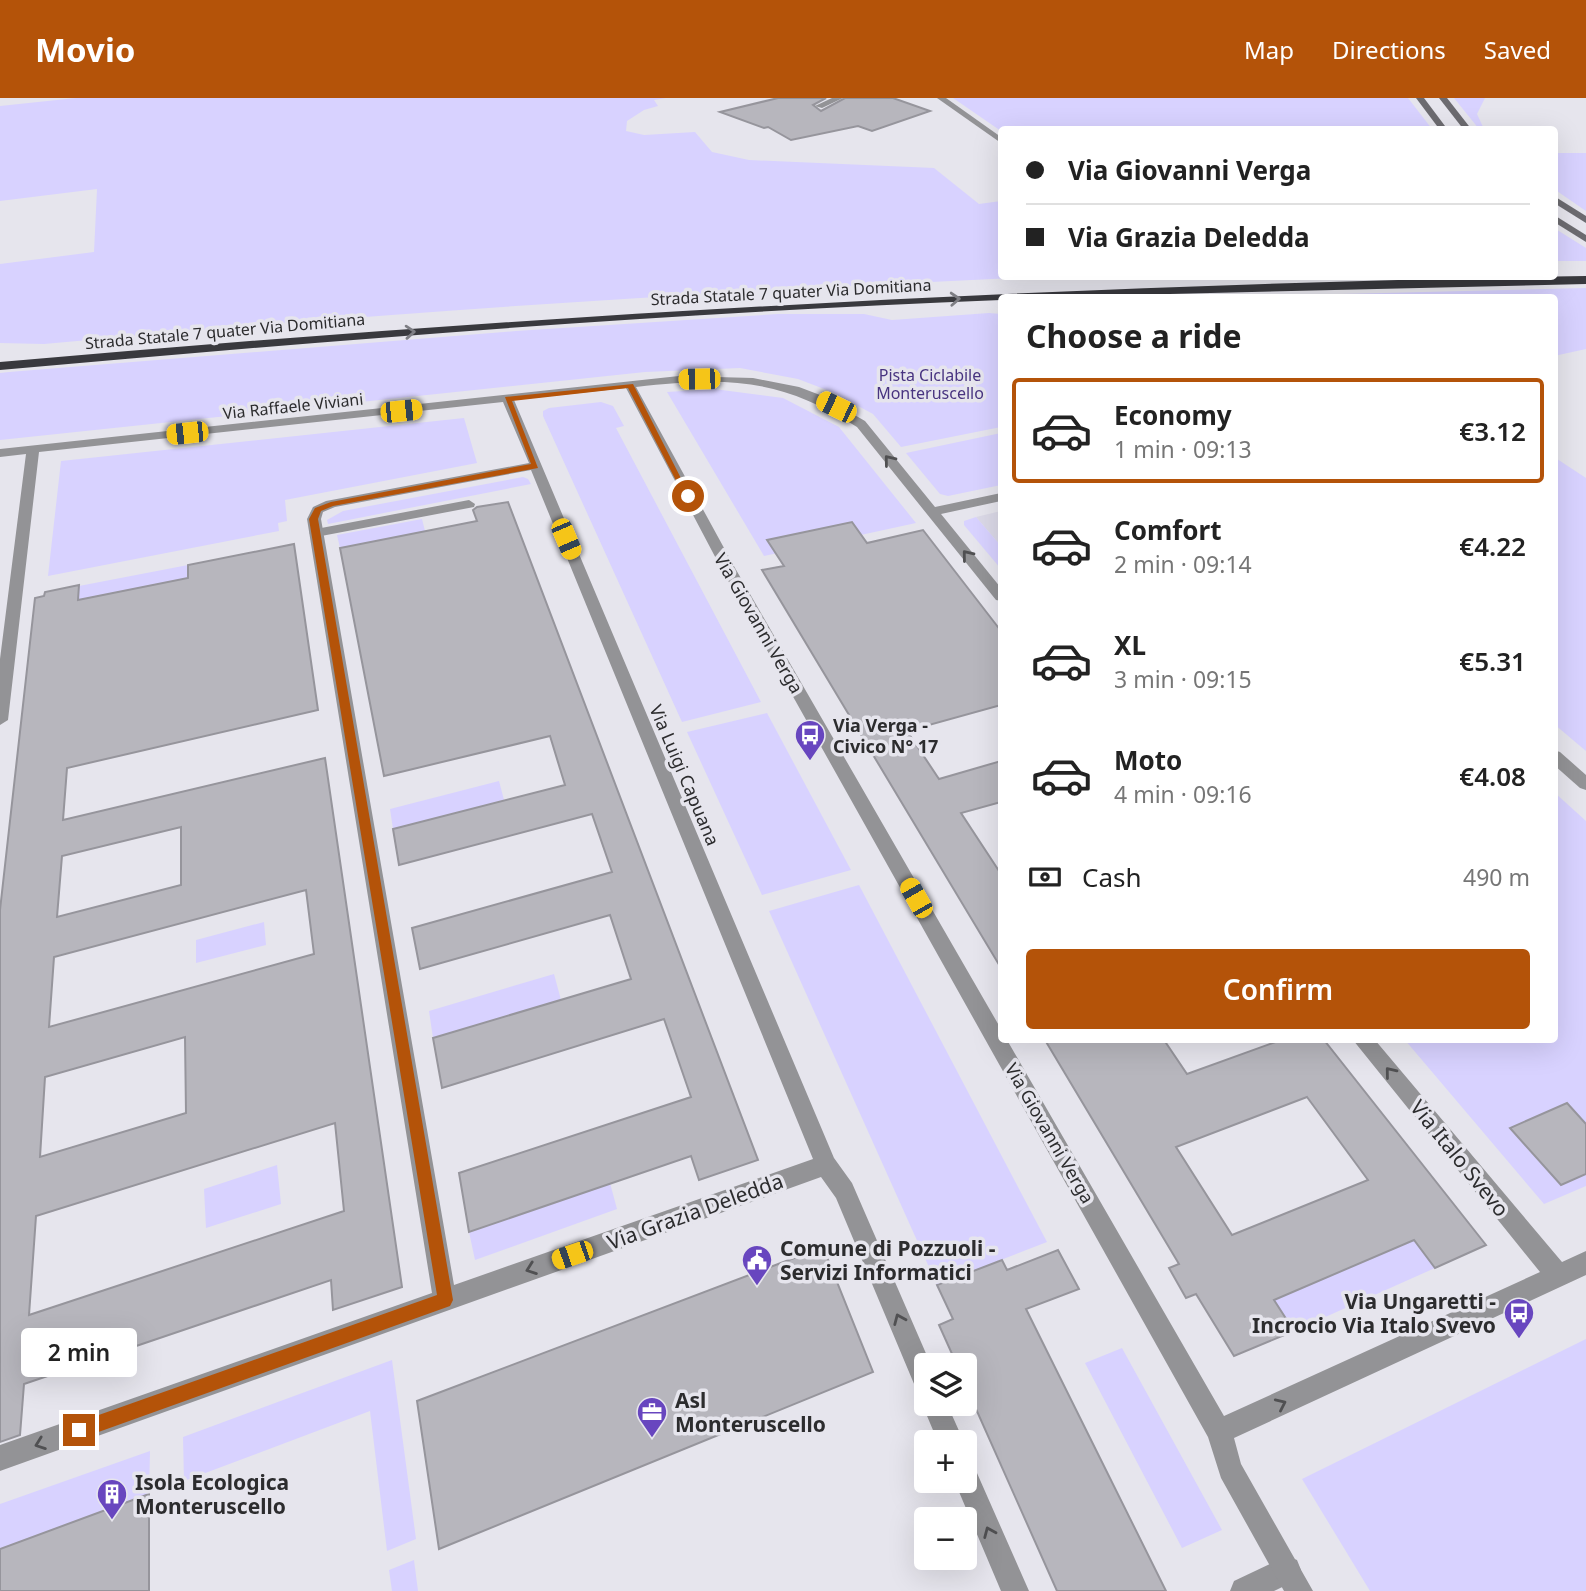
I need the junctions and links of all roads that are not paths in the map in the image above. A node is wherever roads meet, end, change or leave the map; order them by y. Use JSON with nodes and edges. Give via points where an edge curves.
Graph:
{"nodes":[{"id":1,"x":839,"y":98,"type":"edge"},
{"id":2,"x":941,"y":98,"type":"edge"},
{"id":3,"x":1420,"y":98,"type":"edge"},
{"id":4,"x":1443,"y":98,"type":"edge"},
{"id":5,"x":819,"y":106,"type":"dead end"},
{"id":6,"x":1441,"y":126,"type":"edge"},
{"id":7,"x":1465,"y":126,"type":"edge"},
{"id":8,"x":998,"y":139,"type":"edge"},
{"id":9,"x":1558,"y":202,"type":"edge"},
{"id":10,"x":1586,"y":220,"type":"edge"},
{"id":11,"x":1558,"y":221,"type":"edge"},
{"id":12,"x":1586,"y":239,"type":"edge"},
{"id":13,"x":1586,"y":269,"type":"edge"},
{"id":14,"x":1558,"y":270,"type":"edge"},
{"id":15,"x":1144,"y":280,"type":"edge"},
{"id":16,"x":1586,"y":280,"type":"edge"},
{"id":17,"x":1069,"y":294,"type":"edge"},
{"id":18,"x":998,"y":297,"type":"edge"},
{"id":19,"x":0,"y":354,"type":"edge"},
{"id":20,"x":0,"y":366,"type":"edge"},
{"id":21,"x":630,"y":386,"type":"junction"},
{"id":22,"x":508,"y":399,"type":"junction"},
{"id":23,"x":33,"y":450,"type":"junction"},
{"id":24,"x":0,"y":453,"type":"edge"},
{"id":25,"x":535,"y":466,"type":"junction"},
{"id":26,"x":998,"y":498,"type":"edge"},
{"id":27,"x":469,"y":505,"type":"dead end"},
{"id":28,"x":932,"y":513,"type":"junction"},
{"id":29,"x":316,"y":533,"type":"junction"},
{"id":30,"x":998,"y":593,"type":"edge"},
{"id":31,"x":0,"y":720,"type":"edge"},
{"id":32,"x":1558,"y":760,"type":"edge"},
{"id":33,"x":1586,"y":784,"type":"edge"},
{"id":34,"x":998,"y":1043,"type":"edge"},
{"id":35,"x":998,"y":1043,"type":"edge"},
{"id":36,"x":1365,"y":1043,"type":"edge"},
{"id":37,"x":827,"y":1165,"type":"junction"},
{"id":38,"x":1586,"y":1263,"type":"edge"},
{"id":39,"x":1558,"y":1276,"type":"junction"},
{"id":40,"x":445,"y":1300,"type":"junction"},
{"id":41,"x":914,"y":1354,"type":"edge"},
{"id":42,"x":1219,"y":1432,"type":"junction"},
{"id":43,"x":0,"y":1458,"type":"edge"},
{"id":44,"x":973,"y":1493,"type":"edge"},
{"id":45,"x":1293,"y":1581,"type":"edge"},
{"id":46,"x":1015,"y":1591,"type":"edge"},
{"id":47,"x":1244,"y":1591,"type":"edge"}],
"edges":[{"from":1,"to":5,"type":"street"},
{"from":2,"to":8,"type":"street"},
{"from":3,"to":6,"type":"street"},
{"from":4,"to":7,"type":"street"},
{"from":9,"to":10,"type":"street"},
{"from":11,"to":12,"type":"street"},
{"from":13,"to":14,"type":"highway"},
{"from":15,"to":19,"type":"highway","name":"Strada Statale 7 quater Via Domitiana","via":[[568,308]]},
{"from":17,"to":16,"type":"highway","name":"Strada Statale 7 quater Via Domitiana","one_way":true},
{"from":20,"to":18,"type":"highway","name":"Strada Statale 7 quater Via Domitiana","one_way":true,"via":[[405,332]]},
{"from":21,"to":22,"type":"street","name":"Via Raffaele Viviani"},
{"from":28,"to":21,"type":"street","name":"Via Raffaele Viviani","one_way":true,"via":[[861,424],[801,390],[761,380],[719,378]]},
{"from":21,"to":34,"type":"street","name":"Via Giovanni Verga"},
{"from":22,"to":23,"type":"street","name":"Via Raffaele Viviani"},
{"from":22,"to":25,"type":"street","name":"Via Luigi Capuana"},
{"from":23,"to":24,"type":"street","name":"Via Raffaele Viviani"},
{"from":23,"to":31,"type":"street"},
{"from":25,"to":29,"type":"street","via":[[324,506],[314,519]]},
{"from":25,"to":37,"type":"street","name":"Via Luigi Capuana"},
{"from":26,"to":28,"type":"street"},
{"from":27,"to":29,"type":"street"},
{"from":30,"to":28,"type":"street","one_way":true},
{"from":29,"to":40,"type":"street"},
{"from":32,"to":33,"type":"street"},
{"from":35,"to":42,"type":"street","name":"Via Giovanni Verga"},
{"from":39,"to":36,"type":"street","name":"Via Italo Svevo","one_way":true},
{"from":37,"to":40,"type":"street","name":"Via Grazia Deledda","one_way":true},
{"from":41,"to":37,"type":"street","name":"Via Luigi Capuana","one_way":true,"via":[[844,1191]]},
{"from":38,"to":39,"type":"street"},
{"from":42,"to":39,"type":"street","one_way":true},
{"from":40,"to":43,"type":"street","name":"Via Grazia Deledda","one_way":true},
{"from":42,"to":45,"type":"street","name":"Via Giovanni Verga","via":[[1230,1469]]},
{"from":46,"to":44,"type":"street","one_way":true},
{"from":45,"to":47,"type":"street"}]}
